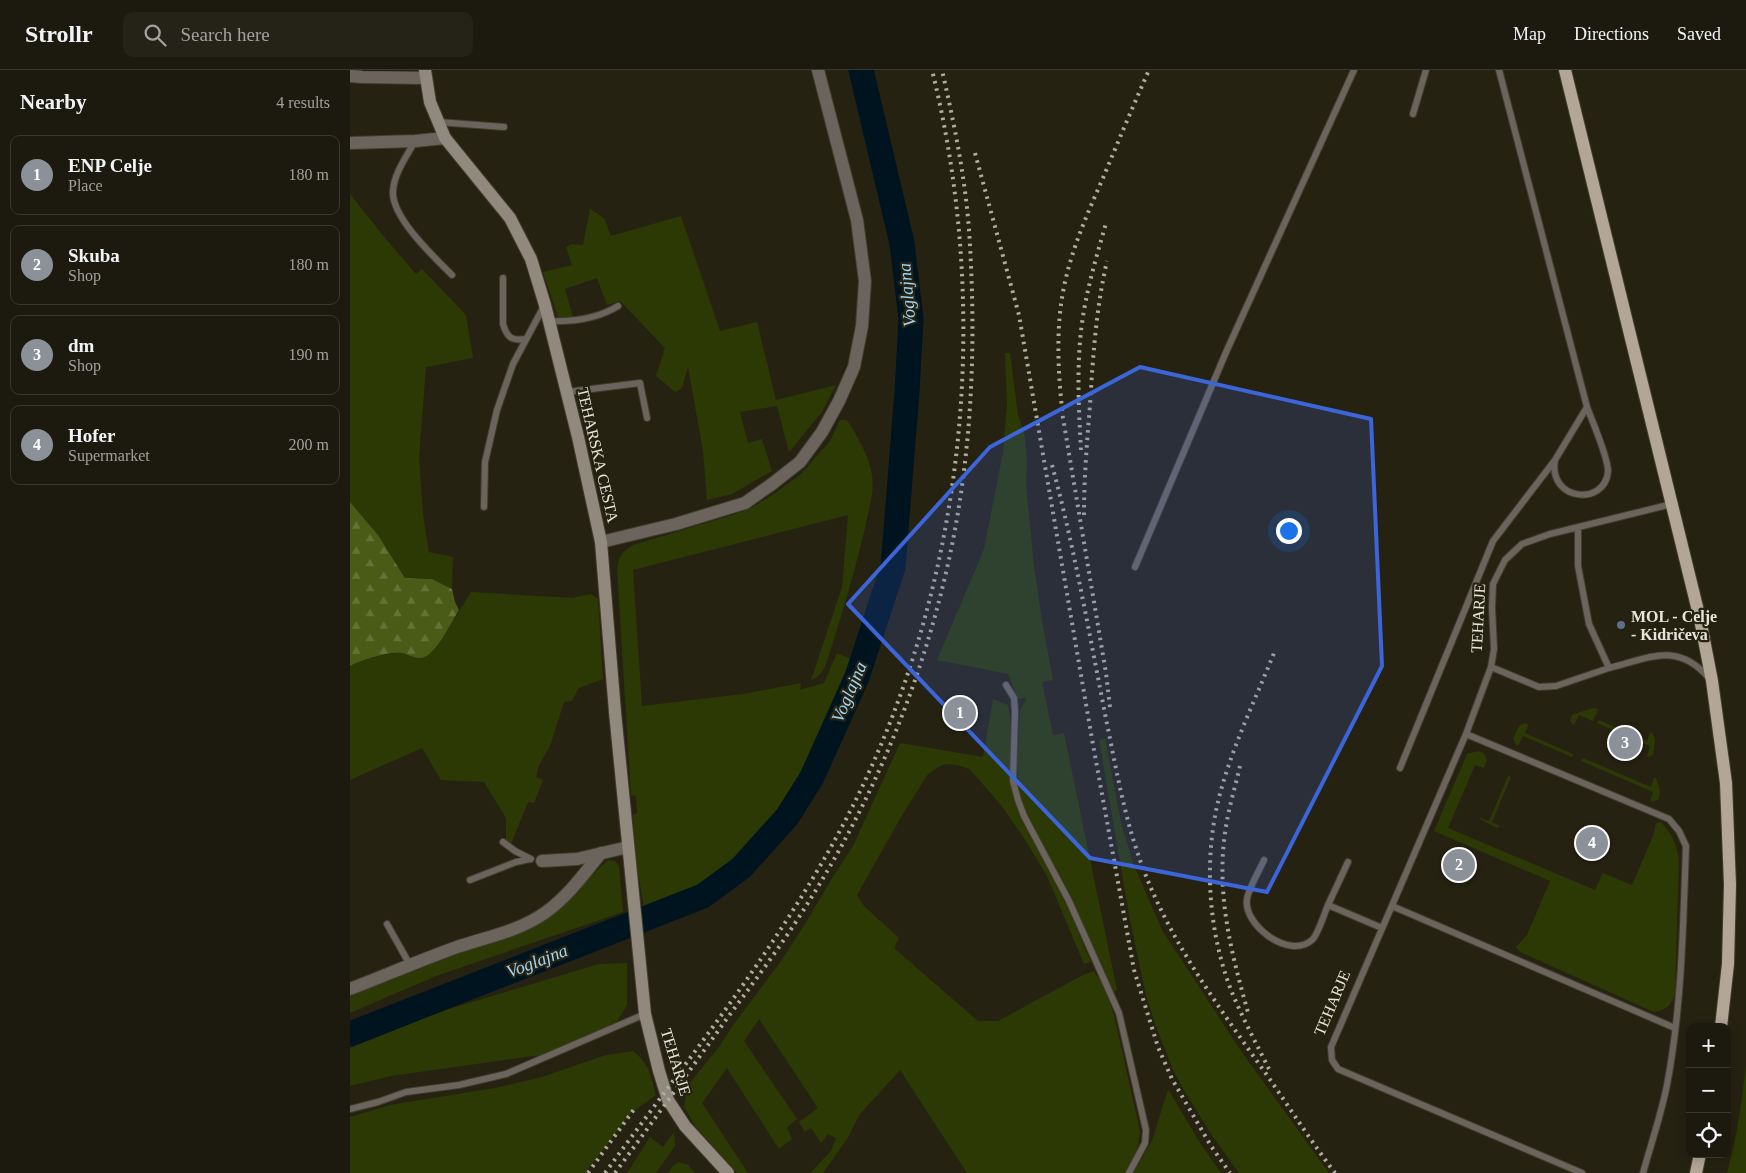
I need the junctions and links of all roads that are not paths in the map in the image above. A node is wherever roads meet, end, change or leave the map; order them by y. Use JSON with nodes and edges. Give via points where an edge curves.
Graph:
{"nodes":[{"id":1,"x":818,"y":70,"type":"edge"},
{"id":2,"x":1354,"y":70,"type":"edge"},
{"id":3,"x":1426,"y":70,"type":"edge"},
{"id":4,"x":1499,"y":70,"type":"edge"},
{"id":5,"x":1565,"y":70,"type":"edge"},
{"id":6,"x":402,"y":74,"type":"edge"},
{"id":7,"x":425,"y":74,"type":"edge"},
{"id":8,"x":350,"y":76,"type":"edge"},
{"id":9,"x":1413,"y":114,"type":"dead end"},
{"id":10,"x":438,"y":122,"type":"junction"},
{"id":11,"x":504,"y":127,"type":"dead end"},
{"id":12,"x":445,"y":138,"type":"junction"},
{"id":13,"x":415,"y":141,"type":"junction"},
{"id":14,"x":350,"y":143,"type":"edge"},
{"id":15,"x":452,"y":275,"type":"dead end"},
{"id":16,"x":503,"y":278,"type":"dead end"},
{"id":17,"x":544,"y":305,"type":"junction"},
{"id":18,"x":618,"y":306,"type":"dead end"},
{"id":19,"x":549,"y":322,"type":"junction"},
{"id":20,"x":526,"y":340,"type":"junction"},
{"id":21,"x":567,"y":392,"type":"junction"},
{"id":22,"x":1587,"y":408,"type":"junction"},
{"id":23,"x":647,"y":418,"type":"dead end"},
{"id":24,"x":1555,"y":460,"type":"junction"},
{"id":25,"x":1672,"y":504,"type":"junction"},
{"id":26,"x":484,"y":507,"type":"dead end"},
{"id":27,"x":1578,"y":526,"type":"junction"},
{"id":28,"x":601,"y":542,"type":"junction"},
{"id":29,"x":1135,"y":567,"type":"dead end"},
{"id":30,"x":1491,"y":667,"type":"junction"},
{"id":31,"x":1609,"y":668,"type":"junction"},
{"id":32,"x":1712,"y":681,"type":"junction"},
{"id":33,"x":1006,"y":685,"type":"dead end"},
{"id":34,"x":1466,"y":734,"type":"junction"},
{"id":35,"x":1400,"y":768,"type":"dead end"},
{"id":36,"x":503,"y":842,"type":"dead end"},
{"id":37,"x":628,"y":847,"type":"junction"},
{"id":38,"x":601,"y":854,"type":"junction"},
{"id":39,"x":536,"y":860,"type":"junction"},
{"id":40,"x":1264,"y":860,"type":"dead end"},
{"id":41,"x":1348,"y":862,"type":"dead end"},
{"id":42,"x":470,"y":880,"type":"dead end"},
{"id":43,"x":632,"y":882,"type":"joint"},
{"id":44,"x":1328,"y":905,"type":"junction"},
{"id":45,"x":1392,"y":906,"type":"junction"},
{"id":46,"x":388,"y":924,"type":"dead end"},
{"id":47,"x":1382,"y":928,"type":"junction"},
{"id":48,"x":410,"y":965,"type":"junction"},
{"id":49,"x":350,"y":989,"type":"edge"},
{"id":50,"x":645,"y":1014,"type":"junction"},
{"id":51,"x":1721,"y":1023,"type":"edge"},
{"id":52,"x":1675,"y":1028,"type":"junction"},
{"id":53,"x":350,"y":1109,"type":"edge"},
{"id":54,"x":1699,"y":1158,"type":"edge"},
{"id":55,"x":728,"y":1173,"type":"edge"},
{"id":56,"x":1129,"y":1173,"type":"edge"},
{"id":57,"x":1582,"y":1173,"type":"edge"},
{"id":58,"x":1643,"y":1173,"type":"edge"},
{"id":59,"x":1696,"y":1173,"type":"edge"}],
"edges":[{"from":1,"to":28,"type":"street","via":[[858,220],[864,281],[862,326],[854,367],[839,401],[800,462],[745,503]]},
{"from":2,"to":29,"type":"lane","via":[[1226,350]]},
{"from":3,"to":9,"type":"lane"},
{"from":4,"to":22,"type":"lane"},
{"from":5,"to":25,"type":"main road"},
{"from":6,"to":7,"type":"street"},
{"from":6,"to":8,"type":"street"},
{"from":7,"to":10,"type":"street","name":"TEHARSKA CESTA"},
{"from":10,"to":11,"type":"lane"},
{"from":10,"to":12,"type":"street","name":"TEHARSKA CESTA"},
{"from":12,"to":13,"type":"street"},
{"from":12,"to":17,"type":"street","name":"TEHARSKA CESTA","via":[[510,218],[531,259]]},
{"from":13,"to":14,"type":"street"},
{"from":13,"to":15,"type":"lane","via":[[396,177],[393,192],[396,209],[433,257]]},
{"from":16,"to":20,"type":"lane","via":[[505,331],[516,341]]},
{"from":17,"to":19,"type":"street","name":"TEHARSKA CESTA"},
{"from":17,"to":20,"type":"lane"},
{"from":18,"to":19,"type":"lane","via":[[598,316]]},
{"from":19,"to":21,"type":"street","name":"TEHARSKA CESTA"},
{"from":20,"to":26,"type":"lane","via":[[513,364],[497,410],[486,462]]},
{"from":21,"to":23,"type":"lane","via":[[640,383]]},
{"from":21,"to":28,"type":"street","name":"TEHARSKA CESTA"},
{"from":22,"to":24,"type":"lane"},
{"from":22,"to":24,"type":"lane","via":[[1607,460],[1605,481],[1589,494],[1568,492],[1555,478]]},
{"from":24,"to":35,"type":"lane","via":[[1493,541]]},
{"from":25,"to":27,"type":"lane","name":"TEHARJE"},
{"from":25,"to":32,"type":"main road"},
{"from":27,"to":30,"type":"lane","name":"TEHARJE","via":[[1522,544],[1505,560],[1493,584],[1494,649]]},
{"from":27,"to":31,"type":"lane","via":[[1578,566],[1589,624]]},
{"from":28,"to":37,"type":"street","name":"TEHARSKA CESTA"},
{"from":30,"to":31,"type":"lane","via":[[1539,687],[1556,686]]},
{"from":30,"to":34,"type":"lane","name":"TEHARJE"},
{"from":31,"to":32,"type":"lane","via":[[1660,655],[1680,656],[1698,665]]},
{"from":32,"to":51,"type":"main road","via":[[1726,783],[1730,885],[1728,964]]},
{"from":33,"to":56,"type":"lane","via":[[1014,698],[1013,781],[1024,816],[1062,886],[1119,1013],[1146,1130],[1145,1143]]},
{"from":34,"to":45,"type":"lane","name":"TEHARJE"},
{"from":34,"to":52,"type":"lane","via":[[1669,819],[1679,830],[1686,846],[1682,954]]},
{"from":36,"to":39,"type":"lane"},
{"from":37,"to":38,"type":"street"},
{"from":37,"to":43,"type":"street","name":"TEHARSKA CESTA"},
{"from":38,"to":39,"type":"street","via":[[578,859]]},
{"from":38,"to":48,"type":"street","via":[[566,894],[545,912],[509,931]]},
{"from":39,"to":42,"type":"lane","via":[[516,862]]},
{"from":40,"to":44,"type":"lane","via":[[1246,899],[1250,915],[1261,932],[1289,947],[1303,946],[1314,939]]},
{"from":41,"to":44,"type":"lane"},
{"from":43,"to":50,"type":"street","name":"TEHARJE"},
{"from":44,"to":47,"type":"lane"},
{"from":45,"to":47,"type":"lane","name":"TEHARJE"},
{"from":45,"to":52,"type":"lane"},
{"from":46,"to":48,"type":"lane"},
{"from":47,"to":57,"type":"lane","name":"TEHARJE","via":[[1331,1048],[1332,1060],[1338,1069]]},
{"from":48,"to":49,"type":"street"},
{"from":50,"to":53,"type":"lane","via":[[506,1074],[406,1092]]},
{"from":50,"to":55,"type":"street","name":"TEHARJE","via":[[668,1100],[685,1126]]},
{"from":52,"to":58,"type":"lane","via":[[1667,1085]]},
{"from":54,"to":59,"type":"main road"}]}
